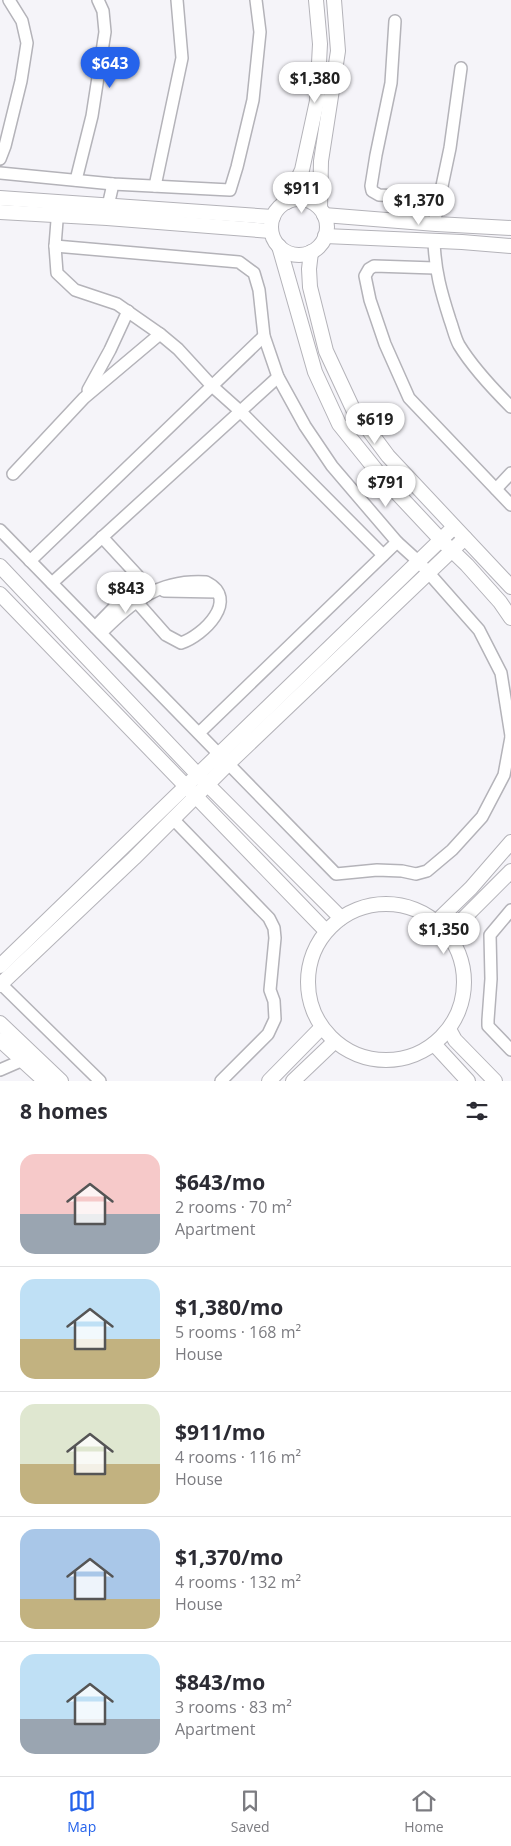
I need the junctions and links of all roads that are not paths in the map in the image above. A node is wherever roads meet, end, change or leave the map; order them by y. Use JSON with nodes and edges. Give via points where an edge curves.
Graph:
{"nodes":[{"id":1,"x":8,"y":0,"type":"edge"},
{"id":2,"x":98,"y":0,"type":"edge"},
{"id":3,"x":178,"y":0,"type":"edge"},
{"id":4,"x":256,"y":0,"type":"edge"},
{"id":5,"x":316,"y":0,"type":"edge"},
{"id":6,"x":334,"y":0,"type":"edge"},
{"id":7,"x":395,"y":20,"type":"dead end"},
{"id":8,"x":461,"y":68,"type":"dead end"},
{"id":9,"x":0,"y":159,"type":"edge"},
{"id":10,"x":0,"y":173,"type":"edge"},
{"id":11,"x":76,"y":180,"type":"junction"},
{"id":12,"x":113,"y":184,"type":"junction"},
{"id":13,"x":156,"y":186,"type":"junction"},
{"id":14,"x":0,"y":198,"type":"edge"},
{"id":15,"x":439,"y":198,"type":"junction"},
{"id":16,"x":287,"y":202,"type":"junction"},
{"id":17,"x":108,"y":206,"type":"junction"},
{"id":18,"x":58,"y":208,"type":"junction"},
{"id":19,"x":322,"y":211,"type":"junction"},
{"id":20,"x":0,"y":212,"type":"edge"},
{"id":21,"x":272,"y":224,"type":"junction"},
{"id":22,"x":434,"y":224,"type":"junction"},
{"id":23,"x":511,"y":228,"type":"edge"},
{"id":24,"x":325,"y":236,"type":"junction"},
{"id":25,"x":434,"y":241,"type":"junction"},
{"id":26,"x":55,"y":246,"type":"junction"},
{"id":27,"x":279,"y":246,"type":"junction"},
{"id":28,"x":511,"y":246,"type":"edge"},
{"id":29,"x":311,"y":252,"type":"junction"},
{"id":30,"x":435,"y":268,"type":"junction"},
{"id":31,"x":128,"y":311,"type":"junction"},
{"id":32,"x":160,"y":334,"type":"junction"},
{"id":33,"x":264,"y":336,"type":"junction"},
{"id":34,"x":278,"y":377,"type":"junction"},
{"id":35,"x":212,"y":386,"type":"junction"},
{"id":36,"x":84,"y":398,"type":"junction"},
{"id":37,"x":511,"y":407,"type":"edge"},
{"id":38,"x":240,"y":411,"type":"junction"},
{"id":39,"x":511,"y":473,"type":"edge"},
{"id":40,"x":13,"y":474,"type":"dead end"},
{"id":41,"x":496,"y":489,"type":"junction"},
{"id":42,"x":511,"y":505,"type":"edge"},
{"id":43,"x":454,"y":527,"type":"junction"},
{"id":44,"x":0,"y":530,"type":"edge"},
{"id":45,"x":102,"y":537,"type":"junction"},
{"id":46,"x":465,"y":538,"type":"junction"},
{"id":47,"x":441,"y":540,"type":"junction"},
{"id":48,"x":397,"y":542,"type":"junction"},
{"id":49,"x":453,"y":550,"type":"junction"},
{"id":50,"x":383,"y":555,"type":"junction"},
{"id":51,"x":30,"y":561,"type":"junction"},
{"id":52,"x":419,"y":562,"type":"junction"},
{"id":53,"x":2,"y":572,"type":"edge"},
{"id":54,"x":428,"y":573,"type":"junction"},
{"id":55,"x":52,"y":583,"type":"junction"},
{"id":56,"x":20,"y":586,"type":"junction"},
{"id":57,"x":511,"y":586,"type":"edge"},
{"id":58,"x":2,"y":600,"type":"edge"},
{"id":59,"x":136,"y":601,"type":"junction"},
{"id":60,"x":511,"y":618,"type":"edge"},
{"id":61,"x":98,"y":630,"type":"junction"},
{"id":62,"x":199,"y":733,"type":"junction"},
{"id":63,"x":511,"y":736,"type":"edge"},
{"id":64,"x":224,"y":758,"type":"junction"},
{"id":65,"x":203,"y":780,"type":"junction"},
{"id":66,"x":191,"y":791,"type":"junction"},
{"id":67,"x":173,"y":819,"type":"junction"},
{"id":68,"x":511,"y":842,"type":"edge"},
{"id":69,"x":511,"y":871,"type":"edge"},
{"id":70,"x":511,"y":910,"type":"edge"},
{"id":71,"x":341,"y":918,"type":"junction"},
{"id":72,"x":436,"y":922,"type":"junction"},
{"id":73,"x":326,"y":931,"type":"junction"},
{"id":74,"x":448,"y":934,"type":"junction"},
{"id":75,"x":0,"y":966,"type":"edge"},
{"id":76,"x":1,"y":984,"type":"edge"},
{"id":77,"x":0,"y":1023,"type":"edge"},
{"id":78,"x":321,"y":1028,"type":"junction"},
{"id":79,"x":449,"y":1029,"type":"junction"},
{"id":80,"x":0,"y":1040,"type":"edge"},
{"id":81,"x":334,"y":1042,"type":"junction"},
{"id":82,"x":434,"y":1044,"type":"junction"},
{"id":83,"x":511,"y":1050,"type":"edge"},
{"id":84,"x":23,"y":1060,"type":"junction"},
{"id":85,"x":0,"y":1070,"type":"edge"},
{"id":86,"x":45,"y":1081,"type":"edge"},
{"id":87,"x":60,"y":1081,"type":"edge"},
{"id":88,"x":100,"y":1081,"type":"edge"},
{"id":89,"x":221,"y":1081,"type":"edge"},
{"id":90,"x":269,"y":1081,"type":"edge"},
{"id":91,"x":293,"y":1081,"type":"edge"},
{"id":92,"x":468,"y":1081,"type":"edge"},
{"id":93,"x":495,"y":1081,"type":"edge"}],
"edges":[{"from":1,"to":9,"type":"street","via":[[22,21],[27,42],[22,80]]},
{"from":2,"to":11,"type":"street","via":[[103,10],[105,32],[92,116]]},
{"from":3,"to":13,"type":"street","via":[[182,58]]},
{"from":4,"to":13,"type":"street","via":[[260,32],[252,100],[230,190]]},
{"from":5,"to":16,"type":"street","via":[[320,44],[318,101],[302,170]]},
{"from":6,"to":19,"type":"street","via":[[338,51],[321,161]]},
{"from":7,"to":15,"type":"street","via":[[391,83],[372,191],[379,195]]},
{"from":8,"to":15,"type":"street","via":[[450,148]]},
{"from":10,"to":11,"type":"street"},
{"from":11,"to":12,"type":"street"},
{"from":12,"to":13,"type":"street"},
{"from":12,"to":17,"type":"street"},
{"from":14,"to":18,"type":"street"},
{"from":15,"to":22,"type":"street"},
{"from":16,"to":19,"type":"street","via":[[304,199]]},
{"from":16,"to":21,"type":"street","via":[[276,210]]},
{"from":17,"to":18,"type":"street"},
{"from":17,"to":21,"type":"street"},
{"from":18,"to":20,"type":"street"},
{"from":18,"to":21,"type":"street"},
{"from":18,"to":26,"type":"street"},
{"from":19,"to":22,"type":"street"},
{"from":19,"to":24,"type":"street","via":[[327,223]]},
{"from":21,"to":27,"type":"street","via":[[274,239]]},
{"from":22,"to":23,"type":"street"},
{"from":24,"to":25,"type":"street"},
{"from":24,"to":29,"type":"street"},
{"from":25,"to":28,"type":"street"},
{"from":25,"to":30,"type":"street"},
{"from":26,"to":31,"type":"street","via":[[57,274],[75,290]]},
{"from":26,"to":33,"type":"street","via":[[239,262],[254,273]]},
{"from":27,"to":29,"type":"street","via":[[294,254]]},
{"from":27,"to":47,"type":"street","via":[[315,372],[339,424],[380,475]]},
{"from":29,"to":43,"type":"street","via":[[308,269],[310,288],[326,350],[353,409],[388,456]]},
{"from":30,"to":37,"type":"street","via":[[458,344]]},
{"from":30,"to":41,"type":"street","via":[[374,266],[365,276],[370,300],[409,398]]},
{"from":31,"to":32,"type":"street"},
{"from":31,"to":36,"type":"street"},
{"from":32,"to":35,"type":"street"},
{"from":32,"to":36,"type":"street"},
{"from":33,"to":34,"type":"street"},
{"from":33,"to":35,"type":"street"},
{"from":34,"to":38,"type":"street"},
{"from":34,"to":48,"type":"street","via":[[332,466]]},
{"from":35,"to":38,"type":"street"},
{"from":35,"to":51,"type":"street"},
{"from":36,"to":40,"type":"street"},
{"from":38,"to":45,"type":"street"},
{"from":38,"to":50,"type":"street"},
{"from":39,"to":41,"type":"street"},
{"from":41,"to":42,"type":"street"},
{"from":43,"to":46,"type":"street"},
{"from":43,"to":47,"type":"street"},
{"from":44,"to":51,"type":"street"},
{"from":45,"to":55,"type":"street"},
{"from":45,"to":61,"type":"street","via":[[138,576],[138,583]]},
{"from":46,"to":49,"type":"street"},
{"from":46,"to":57,"type":"street"},
{"from":47,"to":49,"type":"street"},
{"from":47,"to":52,"type":"street"},
{"from":48,"to":50,"type":"street"},
{"from":48,"to":52,"type":"street"},
{"from":49,"to":54,"type":"street"},
{"from":49,"to":60,"type":"street"},
{"from":50,"to":62,"type":"street"},
{"from":51,"to":55,"type":"street"},
{"from":52,"to":54,"type":"street"},
{"from":52,"to":64,"type":"street"},
{"from":53,"to":56,"type":"street"},
{"from":54,"to":63,"type":"street","via":[[478,630],[501,673]]},
{"from":54,"to":64,"type":"street"},
{"from":55,"to":61,"type":"street"},
{"from":56,"to":58,"type":"street"},
{"from":56,"to":65,"type":"street"},
{"from":58,"to":66,"type":"street"},
{"from":59,"to":59,"type":"street","via":[[166,635],[181,643],[212,622],[220,605],[217,592],[153,591]]},
{"from":59,"to":61,"type":"street"},
{"from":61,"to":62,"type":"street"},
{"from":62,"to":64,"type":"street"},
{"from":63,"to":64,"type":"street","via":[[504,775],[482,817],[440,860],[427,871],[416,874],[377,870],[336,874]]},
{"from":64,"to":65,"type":"street"},
{"from":65,"to":66,"type":"street"},
{"from":65,"to":71,"type":"street"},
{"from":66,"to":67,"type":"street"},
{"from":66,"to":73,"type":"street"},
{"from":66,"to":75,"type":"street"},
{"from":67,"to":76,"type":"street"},
{"from":67,"to":89,"type":"street","via":[[269,918],[274,928],[270,990],[275,1019],[268,1034]]},
{"from":68,"to":72,"type":"street","via":[[477,882]]},
{"from":69,"to":74,"type":"street"},
{"from":70,"to":83,"type":"street","via":[[490,935],[492,978],[488,1026]]},
{"from":71,"to":72,"type":"street","via":[[361,908],[383,903],[405,906]]},
{"from":71,"to":73,"type":"street"},
{"from":72,"to":74,"type":"street"},
{"from":73,"to":78,"type":"street","via":[[314,950],[308,971],[308,993]]},
{"from":74,"to":79,"type":"street","via":[[463,964],[465,986],[460,1009]]},
{"from":76,"to":88,"type":"street"},
{"from":77,"to":87,"type":"street"},
{"from":78,"to":81,"type":"street"},
{"from":78,"to":90,"type":"street"},
{"from":79,"to":82,"type":"street"},
{"from":79,"to":93,"type":"street","via":[[455,1040]]},
{"from":80,"to":84,"type":"street"},
{"from":81,"to":82,"type":"street","via":[[369,1059],[404,1059]]},
{"from":81,"to":91,"type":"street"},
{"from":82,"to":92,"type":"street"},
{"from":84,"to":85,"type":"street"},
{"from":84,"to":86,"type":"street"}]}
